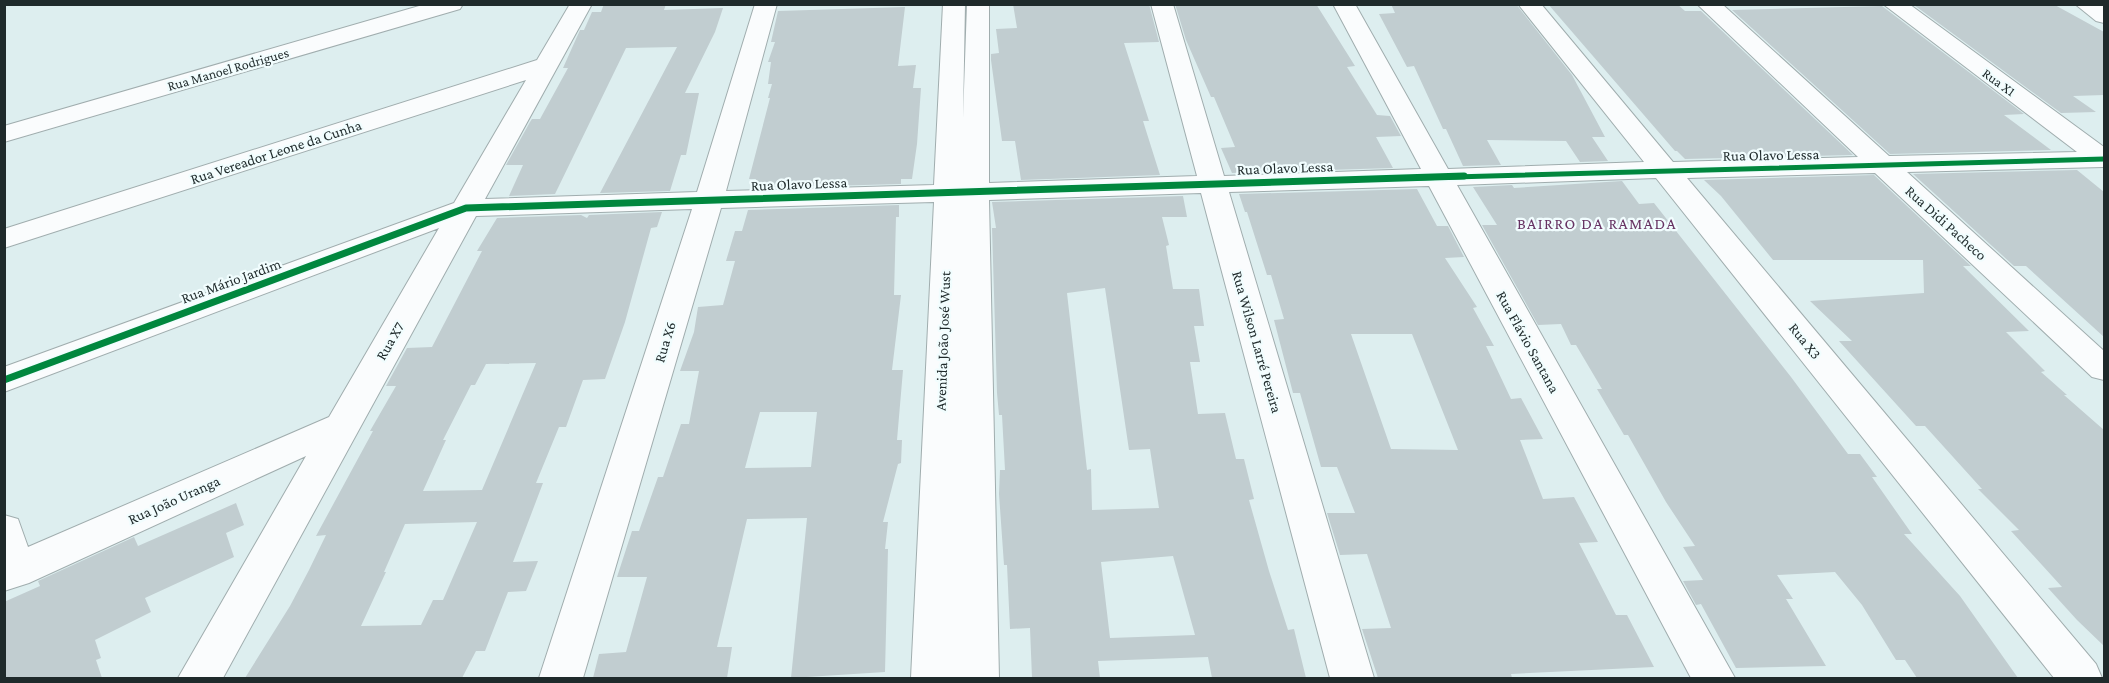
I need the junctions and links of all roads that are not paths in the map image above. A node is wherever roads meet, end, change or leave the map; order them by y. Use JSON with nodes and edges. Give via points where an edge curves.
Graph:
{"nodes":[{"id":1,"x":452,"y":4,"type":"edge"},
{"id":2,"x":581,"y":4,"type":"edge"},
{"id":3,"x":766,"y":4,"type":"edge"},
{"id":4,"x":954,"y":4,"type":"edge"},
{"id":5,"x":978,"y":4,"type":"edge"},
{"id":6,"x":1162,"y":4,"type":"edge"},
{"id":7,"x":1344,"y":4,"type":"edge"},
{"id":8,"x":1529,"y":4,"type":"edge"},
{"id":9,"x":1708,"y":4,"type":"edge"},
{"id":10,"x":1894,"y":4,"type":"edge"},
{"id":11,"x":2086,"y":4,"type":"edge"},
{"id":12,"x":2104,"y":16,"type":"edge"},
{"id":13,"x":547,"y":65,"type":"junction"},
{"id":14,"x":4,"y":134,"type":"edge"},
{"id":15,"x":2104,"y":159,"type":"edge"},
{"id":16,"x":1883,"y":166,"type":"junction"},
{"id":17,"x":1664,"y":170,"type":"junction"},
{"id":18,"x":1438,"y":177,"type":"junction"},
{"id":19,"x":1213,"y":184,"type":"junction"},
{"id":20,"x":961,"y":193,"type":"junction"},
{"id":21,"x":709,"y":200,"type":"junction"},
{"id":22,"x":466,"y":208,"type":"junction"},
{"id":23,"x":4,"y":239,"type":"edge"},
{"id":24,"x":2104,"y":369,"type":"edge"},
{"id":25,"x":4,"y":380,"type":"edge"},
{"id":26,"x":343,"y":425,"type":"junction"},
{"id":27,"x":4,"y":530,"type":"edge"},
{"id":28,"x":10,"y":573,"type":"edge"},
{"id":29,"x":200,"y":678,"type":"edge"},
{"id":30,"x":561,"y":678,"type":"edge"},
{"id":31,"x":933,"y":678,"type":"edge"},
{"id":32,"x":977,"y":678,"type":"edge"},
{"id":33,"x":1352,"y":678,"type":"edge"},
{"id":34,"x":1713,"y":678,"type":"edge"},
{"id":35,"x":2080,"y":678,"type":"edge"}],
"edges":[{"from":1,"to":14,"type":"street","name":"Rua Manoel Rodrigues"},
{"from":2,"to":13,"type":"street","name":"Rua X7"},
{"from":3,"to":21,"type":"street","name":"Rua X6"},
{"from":4,"to":20,"type":"street","name":"Avenida João José Wust"},
{"from":5,"to":20,"type":"street","name":"Avenida João José Wust"},
{"from":6,"to":19,"type":"street","name":"Rua Wilson Larré Pereira"},
{"from":7,"to":18,"type":"street","name":"Rua Flávio Santana"},
{"from":8,"to":17,"type":"street","name":"Rua X3"},
{"from":9,"to":16,"type":"street","name":"Rua Didi Pacheco"},
{"from":10,"to":15,"type":"street","name":"Rua X1"},
{"from":11,"to":12,"type":"street"},
{"from":13,"to":22,"type":"street","name":"Rua X7"},
{"from":13,"to":23,"type":"street","name":"Rua Vereador Leone da Cunha"},
{"from":15,"to":16,"type":"street","name":"Rua Olavo Lessa"},
{"from":16,"to":17,"type":"street","name":"Rua Olavo Lessa"},
{"from":16,"to":24,"type":"street","name":"Rua Didi Pacheco"},
{"from":17,"to":18,"type":"street","name":"Rua Olavo Lessa"},
{"from":17,"to":35,"type":"street","name":"Rua X3"},
{"from":18,"to":19,"type":"street","name":"Rua Olavo Lessa"},
{"from":18,"to":34,"type":"street","name":"Rua Flávio Santana"},
{"from":19,"to":20,"type":"street","name":"Rua Olavo Lessa"},
{"from":19,"to":33,"type":"street","name":"Rua Wilson Larré Pereira"},
{"from":20,"to":21,"type":"street","name":"Rua Olavo Lessa"},
{"from":20,"to":31,"type":"street","name":"Avenida João José Wust"},
{"from":20,"to":32,"type":"street","name":"Avenida João José Wust"},
{"from":21,"to":22,"type":"street","name":"Rua Olavo Lessa"},
{"from":21,"to":30,"type":"street","name":"Rua X6"},
{"from":22,"to":25,"type":"street","name":"Rua Mário Jardim"},
{"from":22,"to":26,"type":"street","name":"Rua X7"},
{"from":26,"to":28,"type":"street","name":"Rua João Uranga"},
{"from":26,"to":29,"type":"street","name":"Rua X7"},
{"from":27,"to":28,"type":"street"}]}
